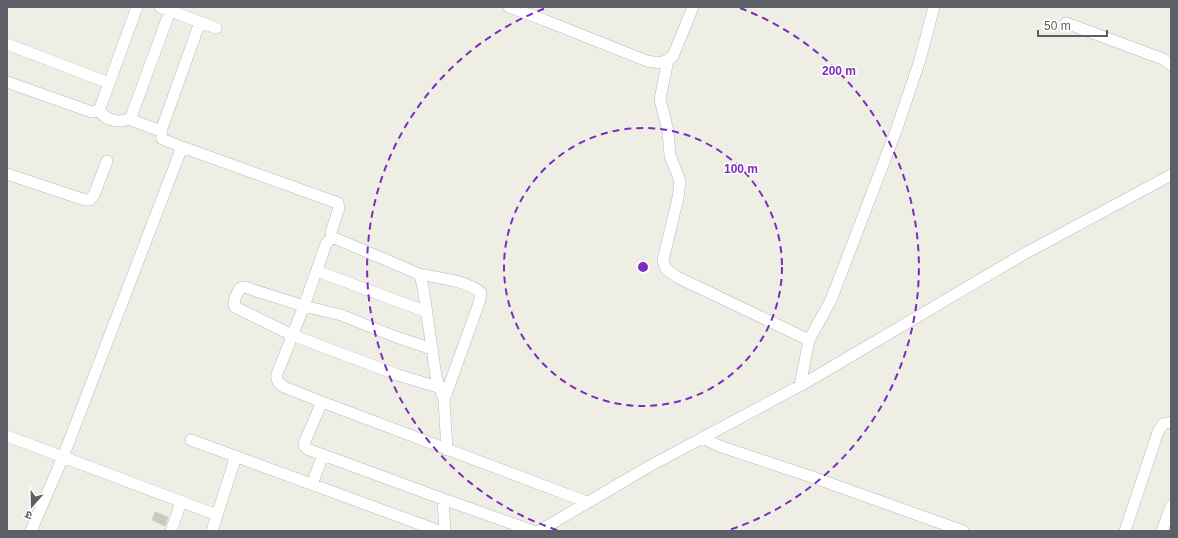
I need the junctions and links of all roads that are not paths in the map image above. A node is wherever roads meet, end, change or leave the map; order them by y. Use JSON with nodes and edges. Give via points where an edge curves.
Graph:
{"nodes":[{"id":1,"x":136,"y":7,"type":"edge"},
{"id":2,"x":510,"y":7,"type":"edge"},
{"id":3,"x":693,"y":7,"type":"edge"},
{"id":4,"x":934,"y":7,"type":"edge"},
{"id":5,"x":165,"y":9,"type":"edge"},
{"id":6,"x":200,"y":22,"type":"junction"},
{"id":7,"x":1066,"y":23,"type":"dead end"},
{"id":8,"x":216,"y":28,"type":"dead end"},
{"id":9,"x":7,"y":44,"type":"edge"},
{"id":10,"x":668,"y":60,"type":"junction"},
{"id":11,"x":1171,"y":64,"type":"edge"},
{"id":12,"x":7,"y":82,"type":"edge"},
{"id":13,"x":109,"y":83,"type":"junction"},
{"id":14,"x":99,"y":111,"type":"junction"},
{"id":15,"x":128,"y":119,"type":"junction"},
{"id":16,"x":161,"y":131,"type":"junction"},
{"id":17,"x":182,"y":147,"type":"junction"},
{"id":18,"x":107,"y":161,"type":"dead end"},
{"id":19,"x":7,"y":174,"type":"edge"},
{"id":20,"x":1171,"y":176,"type":"edge"},
{"id":21,"x":332,"y":237,"type":"junction"},
{"id":22,"x":317,"y":271,"type":"junction"},
{"id":23,"x":419,"y":274,"type":"junction"},
{"id":24,"x":304,"y":306,"type":"junction"},
{"id":25,"x":427,"y":312,"type":"junction"},
{"id":26,"x":292,"y":335,"type":"junction"},
{"id":27,"x":809,"y":340,"type":"junction"},
{"id":28,"x":432,"y":349,"type":"junction"},
{"id":29,"x":800,"y":386,"type":"junction"},
{"id":30,"x":440,"y":388,"type":"junction"},
{"id":31,"x":444,"y":400,"type":"junction"},
{"id":32,"x":322,"y":402,"type":"junction"},
{"id":33,"x":1171,"y":422,"type":"edge"},
{"id":34,"x":7,"y":436,"type":"edge"},
{"id":35,"x":702,"y":438,"type":"junction"},
{"id":36,"x":191,"y":440,"type":"dead end"},
{"id":37,"x":447,"y":450,"type":"junction"},
{"id":38,"x":323,"y":455,"type":"junction"},
{"id":39,"x":236,"y":456,"type":"junction"},
{"id":40,"x":63,"y":457,"type":"junction"},
{"id":41,"x":312,"y":484,"type":"junction"},
{"id":42,"x":442,"y":499,"type":"junction"},
{"id":43,"x":181,"y":502,"type":"junction"},
{"id":44,"x":586,"y":502,"type":"junction"},
{"id":45,"x":1171,"y":506,"type":"edge"},
{"id":46,"x":217,"y":515,"type":"junction"},
{"id":47,"x":31,"y":531,"type":"edge"},
{"id":48,"x":171,"y":531,"type":"edge"},
{"id":49,"x":212,"y":531,"type":"edge"},
{"id":50,"x":439,"y":531,"type":"edge"},
{"id":51,"x":445,"y":531,"type":"edge"},
{"id":52,"x":533,"y":531,"type":"edge"},
{"id":53,"x":539,"y":531,"type":"edge"},
{"id":54,"x":963,"y":531,"type":"edge"},
{"id":55,"x":1125,"y":531,"type":"edge"},
{"id":56,"x":1162,"y":531,"type":"edge"}],
"edges":[{"from":1,"to":13,"type":"street"},
{"from":2,"to":10,"type":"street","via":[[647,61],[663,63]]},
{"from":3,"to":10,"type":"street","via":[[673,56]]},
{"from":4,"to":27,"type":"street","via":[[920,60],[897,128],[831,300]]},
{"from":5,"to":6,"type":"street"},
{"from":5,"to":15,"type":"street","via":[[136,107]]},
{"from":6,"to":8,"type":"street"},
{"from":6,"to":16,"type":"street"},
{"from":7,"to":11,"type":"street"},
{"from":9,"to":13,"type":"street"},
{"from":10,"to":27,"type":"street","via":[[660,98],[668,131],[670,155],[680,180],[663,260],[666,269],[677,277]]},
{"from":12,"to":14,"type":"street","via":[[92,112]]},
{"from":13,"to":14,"type":"street"},
{"from":14,"to":15,"type":"street","via":[[109,119]]},
{"from":15,"to":16,"type":"street"},
{"from":16,"to":17,"type":"street","via":[[162,139]]},
{"from":17,"to":21,"type":"street","via":[[338,203],[339,210],[330,232]]},
{"from":17,"to":40,"type":"street"},
{"from":18,"to":19,"type":"street","via":[[94,195],[89,200]]},
{"from":20,"to":29,"type":"street","via":[[1022,256]]},
{"from":21,"to":22,"type":"street","via":[[327,242]]},
{"from":21,"to":23,"type":"street"},
{"from":22,"to":24,"type":"street"},
{"from":22,"to":25,"type":"street"},
{"from":23,"to":25,"type":"street"},
{"from":23,"to":31,"type":"street","via":[[461,283],[476,288],[481,293]]},
{"from":24,"to":26,"type":"street"},
{"from":24,"to":26,"type":"street","via":[[244,287],[235,298],[235,307]]},
{"from":24,"to":28,"type":"street","via":[[341,315]]},
{"from":25,"to":28,"type":"street"},
{"from":26,"to":30,"type":"street"},
{"from":26,"to":32,"type":"street","via":[[277,374],[278,382],[284,388]]},
{"from":27,"to":29,"type":"street"},
{"from":28,"to":30,"type":"street"},
{"from":29,"to":35,"type":"street"},
{"from":30,"to":31,"type":"street"},
{"from":31,"to":37,"type":"street"},
{"from":32,"to":37,"type":"street"},
{"from":32,"to":38,"type":"street","via":[[304,445],[307,449]]},
{"from":33,"to":55,"type":"street","via":[[1163,424],[1158,432]]},
{"from":34,"to":40,"type":"street"},
{"from":35,"to":44,"type":"street"},
{"from":35,"to":54,"type":"street"},
{"from":36,"to":39,"type":"street"},
{"from":37,"to":44,"type":"street"},
{"from":38,"to":41,"type":"street"},
{"from":38,"to":42,"type":"street"},
{"from":39,"to":41,"type":"street"},
{"from":39,"to":46,"type":"street"},
{"from":40,"to":43,"type":"street"},
{"from":40,"to":47,"type":"street"},
{"from":41,"to":50,"type":"street"},
{"from":42,"to":51,"type":"street"},
{"from":42,"to":52,"type":"street"},
{"from":43,"to":46,"type":"street"},
{"from":43,"to":48,"type":"street"},
{"from":44,"to":53,"type":"street"},
{"from":45,"to":56,"type":"street"},
{"from":46,"to":49,"type":"street"}]}
